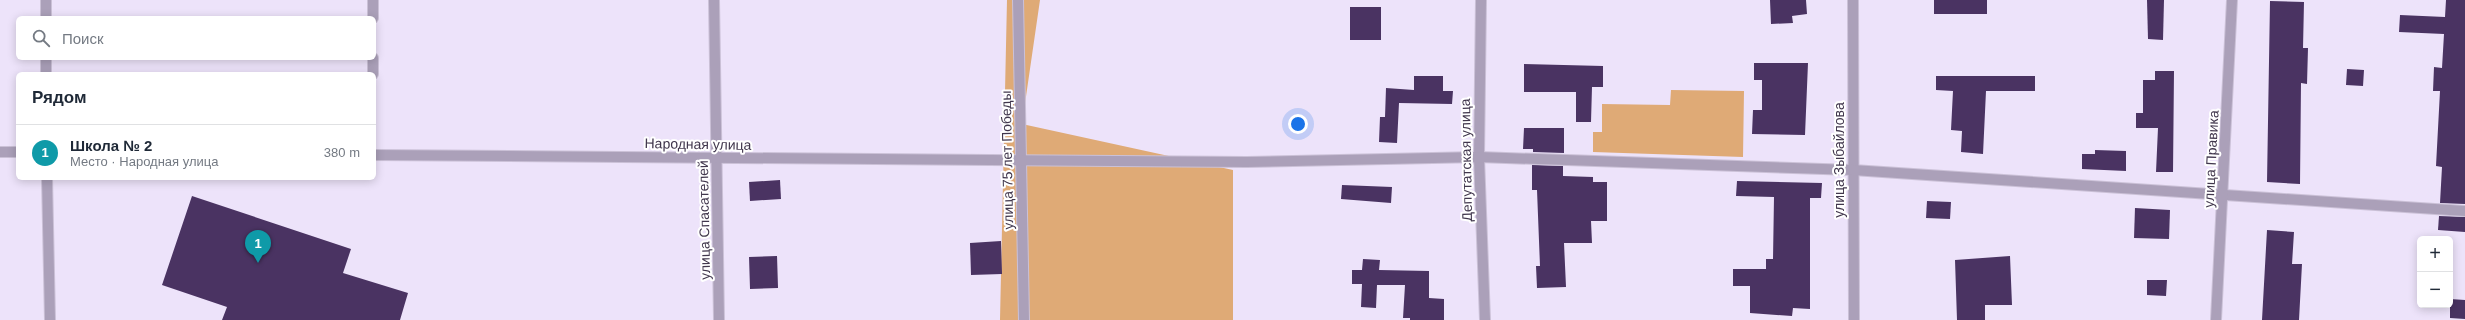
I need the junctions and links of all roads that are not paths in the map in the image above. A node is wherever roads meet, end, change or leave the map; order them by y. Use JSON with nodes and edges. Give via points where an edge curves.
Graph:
{"nodes":[{"id":1,"x":46,"y":0,"type":"edge"},
{"id":2,"x":373,"y":0,"type":"edge"},
{"id":3,"x":714,"y":0,"type":"edge"},
{"id":4,"x":1018,"y":0,"type":"edge"},
{"id":5,"x":1481,"y":0,"type":"edge"},
{"id":6,"x":1853,"y":0,"type":"edge"},
{"id":7,"x":2232,"y":0,"type":"edge"},
{"id":8,"x":46,"y":16,"type":"edge"},
{"id":9,"x":373,"y":16,"type":"edge"},
{"id":10,"x":46,"y":60,"type":"edge"},
{"id":11,"x":373,"y":60,"type":"edge"},
{"id":12,"x":46,"y":72,"type":"edge"},
{"id":13,"x":373,"y":72,"type":"edge"},
{"id":14,"x":0,"y":152,"type":"edge"},
{"id":15,"x":16,"y":152,"type":"edge"},
{"id":16,"x":376,"y":155,"type":"edge"},
{"id":17,"x":1479,"y":157,"type":"junction"},
{"id":18,"x":718,"y":158,"type":"junction"},
{"id":19,"x":1021,"y":160,"type":"junction"},
{"id":20,"x":1853,"y":170,"type":"junction"},
{"id":21,"x":47,"y":180,"type":"edge"},
{"id":22,"x":2224,"y":196,"type":"junction"},
{"id":23,"x":2465,"y":211,"type":"edge"},
{"id":24,"x":50,"y":320,"type":"edge"},
{"id":25,"x":719,"y":320,"type":"edge"},
{"id":26,"x":1024,"y":320,"type":"edge"},
{"id":27,"x":1485,"y":320,"type":"edge"},
{"id":28,"x":1854,"y":320,"type":"edge"},
{"id":29,"x":2216,"y":320,"type":"edge"}],
"edges":[{"from":1,"to":8,"type":"street"},
{"from":2,"to":9,"type":"street"},
{"from":3,"to":18,"type":"street","name":"улица Спасателей"},
{"from":4,"to":19,"type":"street","name":"улица 75 лет Победы"},
{"from":5,"to":17,"type":"street","name":"Депутатская улица"},
{"from":6,"to":20,"type":"street","name":"улица Зыбайлова"},
{"from":7,"to":22,"type":"street","name":"улица Правика"},
{"from":10,"to":12,"type":"street"},
{"from":11,"to":13,"type":"street"},
{"from":14,"to":15,"type":"street"},
{"from":16,"to":18,"type":"street","name":"Народная улица"},
{"from":17,"to":19,"type":"street","name":"Народная улица","via":[[1247,162]]},
{"from":17,"to":20,"type":"street","name":"Народная улица"},
{"from":17,"to":27,"type":"street","name":"Депутатская улица"},
{"from":18,"to":19,"type":"street","name":"Народная улица"},
{"from":18,"to":25,"type":"street","name":"улица Спасателей"},
{"from":19,"to":26,"type":"street","name":"улица 75 лет Победы"},
{"from":20,"to":22,"type":"street","name":"Народная улица"},
{"from":20,"to":28,"type":"street","name":"улица Зыбайлова"},
{"from":21,"to":24,"type":"street"},
{"from":22,"to":23,"type":"street","name":"Народная улица"},
{"from":22,"to":29,"type":"street","name":"улица Правика"}]}
